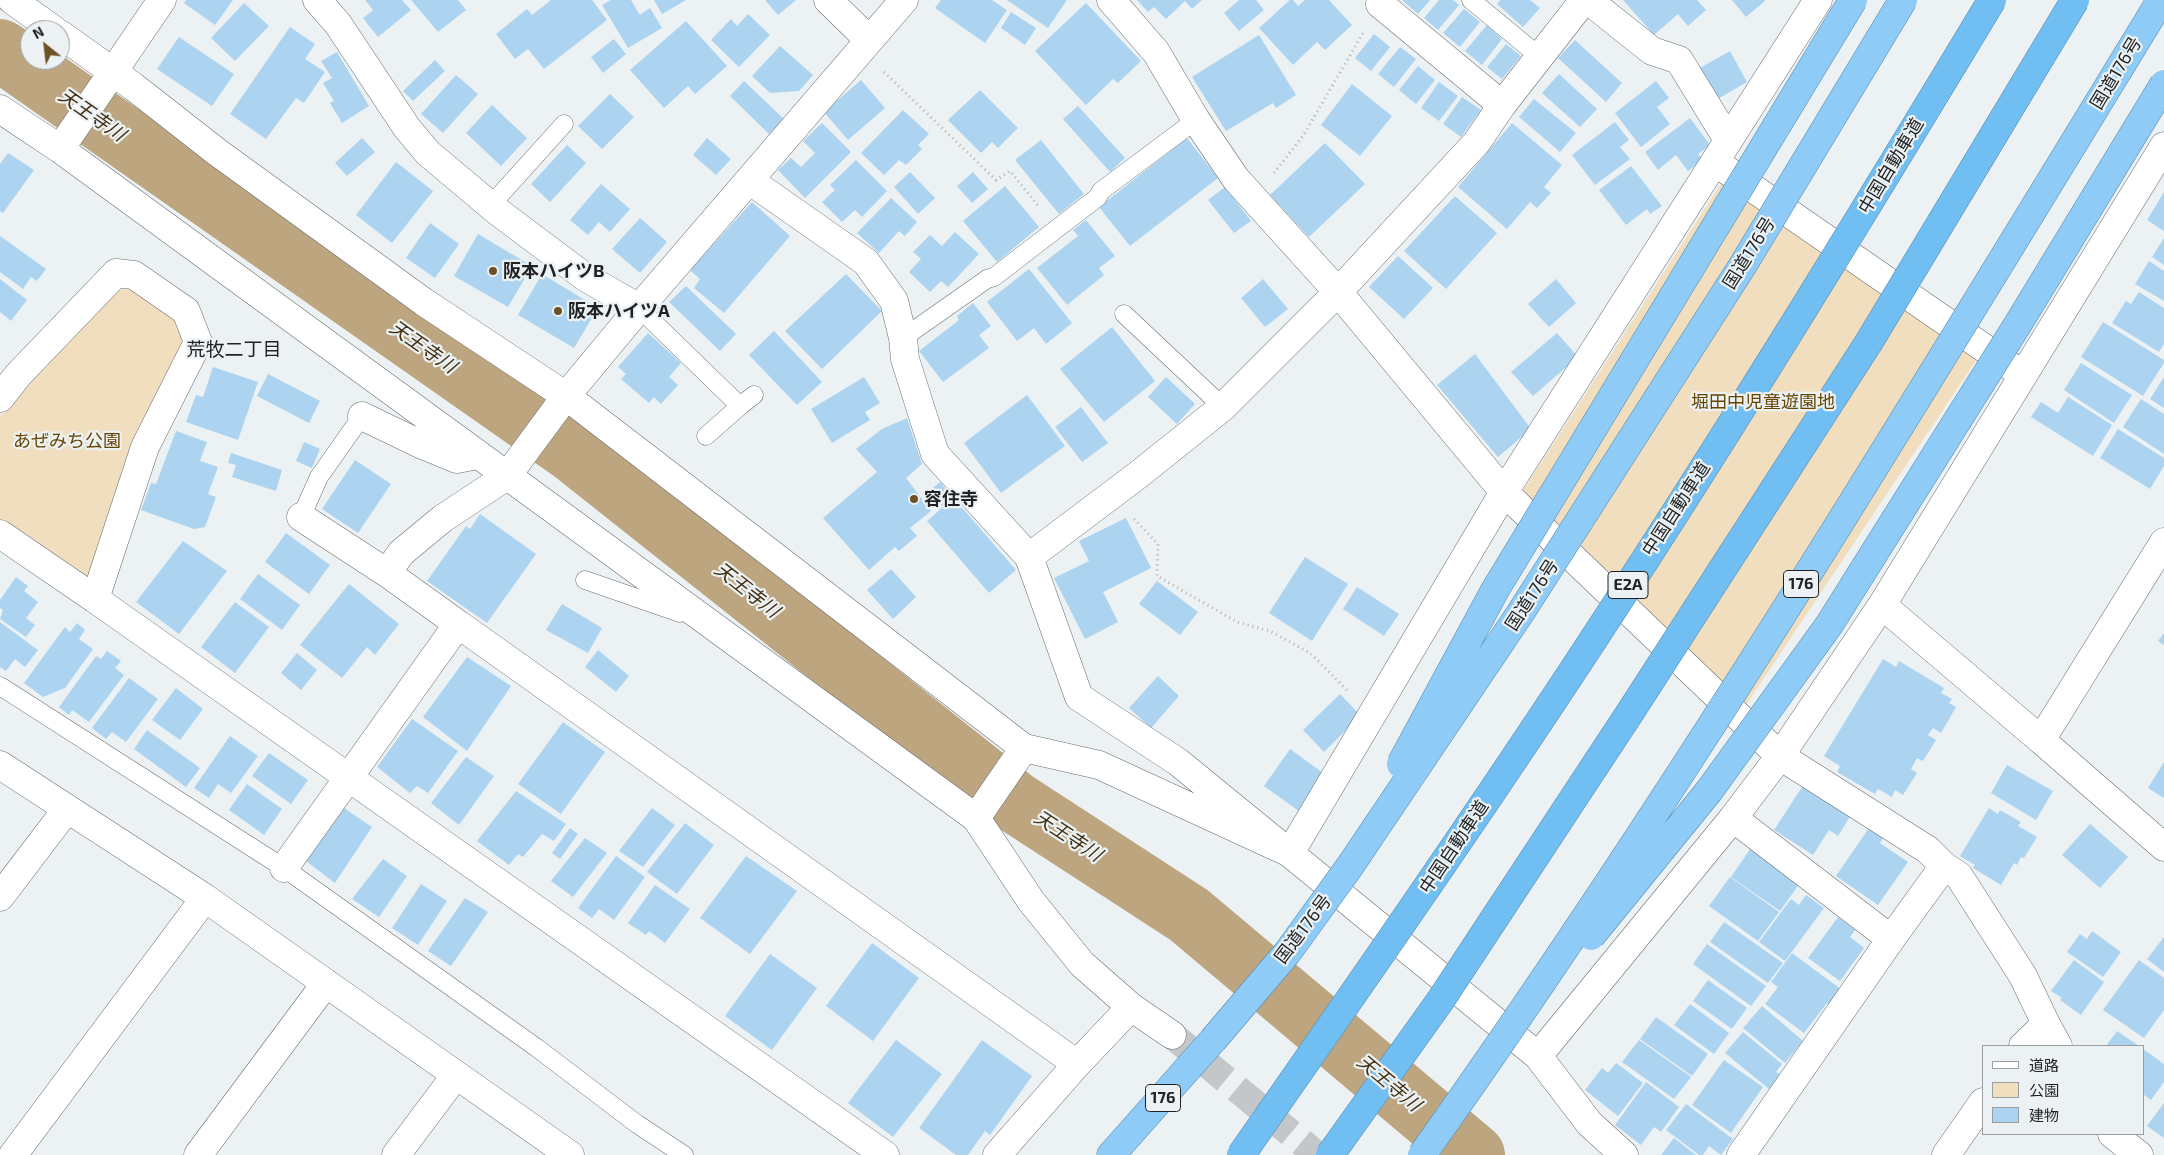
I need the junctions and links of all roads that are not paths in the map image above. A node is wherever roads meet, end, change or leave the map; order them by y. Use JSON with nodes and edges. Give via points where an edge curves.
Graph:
{"nodes":[{"id":1,"x":12,"y":0,"type":"edge"},
{"id":2,"x":162,"y":0,"type":"edge"},
{"id":3,"x":317,"y":0,"type":"edge"},
{"id":4,"x":828,"y":0,"type":"edge"},
{"id":5,"x":904,"y":0,"type":"edge"},
{"id":6,"x":1111,"y":0,"type":"edge"},
{"id":7,"x":1472,"y":0,"type":"edge"},
{"id":8,"x":1586,"y":0,"type":"edge"},
{"id":9,"x":1818,"y":0,"type":"edge"},
{"id":10,"x":1853,"y":0,"type":"edge"},
{"id":11,"x":1903,"y":0,"type":"edge"},
{"id":12,"x":1992,"y":0,"type":"edge"},
{"id":13,"x":2075,"y":0,"type":"edge"},
{"id":14,"x":2161,"y":0,"type":"edge"},
{"id":15,"x":1382,"y":2,"type":"edge"},
{"id":16,"x":40,"y":20,"type":"edge"},
{"id":17,"x":70,"y":42,"type":"edge"},
{"id":18,"x":865,"y":45,"type":"junction"},
{"id":19,"x":1540,"y":57,"type":"junction"},
{"id":20,"x":110,"y":76,"type":"junction"},
{"id":21,"x":2164,"y":84,"type":"edge"},
{"id":22,"x":1502,"y":105,"type":"junction"},
{"id":23,"x":0,"y":109,"type":"edge"},
{"id":24,"x":1196,"y":120,"type":"junction"},
{"id":25,"x":564,"y":124,"type":"dead end"},
{"id":26,"x":62,"y":146,"type":"junction"},
{"id":27,"x":2164,"y":146,"type":"edge"},
{"id":28,"x":1722,"y":151,"type":"junction"},
{"id":29,"x":749,"y":180,"type":"junction"},
{"id":30,"x":490,"y":206,"type":"junction"},
{"id":31,"x":1338,"y":292,"type":"junction"},
{"id":32,"x":639,"y":308,"type":"junction"},
{"id":33,"x":1124,"y":314,"type":"dead end"},
{"id":34,"x":903,"y":338,"type":"junction"},
{"id":35,"x":2023,"y":374,"type":"junction"},
{"id":36,"x":754,"y":395,"type":"dead end"},
{"id":37,"x":566,"y":396,"type":"junction"},
{"id":38,"x":0,"y":398,"type":"edge"},
{"id":39,"x":740,"y":406,"type":"junction"},
{"id":40,"x":1223,"y":407,"type":"junction"},
{"id":41,"x":362,"y":416,"type":"joint"},
{"id":42,"x":706,"y":436,"type":"dead end"},
{"id":43,"x":478,"y":455,"type":"junction"},
{"id":44,"x":507,"y":476,"type":"junction"},
{"id":45,"x":1504,"y":492,"type":"junction"},
{"id":46,"x":301,"y":517,"type":"joint"},
{"id":47,"x":0,"y":534,"type":"edge"},
{"id":48,"x":2164,"y":542,"type":"edge"},
{"id":49,"x":1029,"y":557,"type":"junction"},
{"id":50,"x":387,"y":573,"type":"junction"},
{"id":51,"x":584,"y":580,"type":"dead end"},
{"id":52,"x":95,"y":599,"type":"junction"},
{"id":53,"x":1882,"y":605,"type":"junction"},
{"id":54,"x":686,"y":606,"type":"junction"},
{"id":55,"x":458,"y":624,"type":"junction"},
{"id":56,"x":0,"y":686,"type":"edge"},
{"id":57,"x":2041,"y":740,"type":"junction"},
{"id":58,"x":1020,"y":755,"type":"junction"},
{"id":59,"x":1780,"y":756,"type":"junction"},
{"id":60,"x":0,"y":766,"type":"edge"},
{"id":61,"x":348,"y":776,"type":"junction"},
{"id":62,"x":66,"y":808,"type":"junction"},
{"id":63,"x":982,"y":809,"type":"junction"},
{"id":64,"x":1733,"y":818,"type":"junction"},
{"id":65,"x":2164,"y":847,"type":"edge"},
{"id":66,"x":1290,"y":853,"type":"junction"},
{"id":67,"x":1350,"y":866,"type":"junction"},
{"id":68,"x":1944,"y":866,"type":"junction"},
{"id":69,"x":284,"y":868,"type":"junction"},
{"id":70,"x":0,"y":897,"type":"edge"},
{"id":71,"x":205,"y":898,"type":"junction"},
{"id":72,"x":1891,"y":939,"type":"junction"},
{"id":73,"x":326,"y":983,"type":"junction"},
{"id":74,"x":1131,"y":1007,"type":"junction"},
{"id":75,"x":1172,"y":1035,"type":"tunnel mouth"},
{"id":76,"x":2052,"y":1035,"type":"edge"},
{"id":77,"x":2026,"y":1045,"type":"edge"},
{"id":78,"x":1496,"y":1052,"type":"junction"},
{"id":79,"x":1538,"y":1056,"type":"junction"},
{"id":80,"x":1077,"y":1064,"type":"junction"},
{"id":81,"x":456,"y":1075,"type":"junction"},
{"id":82,"x":1982,"y":1103,"type":"edge"},
{"id":83,"x":2113,"y":1135,"type":"edge"},
{"id":84,"x":13,"y":1155,"type":"edge"},
{"id":85,"x":198,"y":1155,"type":"edge"},
{"id":86,"x":396,"y":1155,"type":"edge"},
{"id":87,"x":570,"y":1155,"type":"edge"},
{"id":88,"x":684,"y":1155,"type":"edge"},
{"id":89,"x":885,"y":1155,"type":"edge"},
{"id":90,"x":997,"y":1155,"type":"edge"},
{"id":91,"x":1112,"y":1155,"type":"edge"},
{"id":92,"x":1241,"y":1155,"type":"edge"},
{"id":93,"x":1330,"y":1155,"type":"edge"},
{"id":94,"x":1422,"y":1155,"type":"edge"},
{"id":95,"x":1624,"y":1155,"type":"edge"},
{"id":96,"x":1741,"y":1155,"type":"edge"},
{"id":97,"x":1946,"y":1155,"type":"edge"},
{"id":98,"x":2139,"y":1155,"type":"edge"}],
"edges":[{"from":1,"to":16,"type":"street"},
{"from":2,"to":20,"type":"street"},
{"from":3,"to":30,"type":"street","via":[[338,24],[428,153]]},
{"from":4,"to":18,"type":"street"},
{"from":5,"to":18,"type":"street"},
{"from":6,"to":24,"type":"street","via":[[1156,52]]},
{"from":7,"to":19,"type":"lane"},
{"from":8,"to":19,"type":"street"},
{"from":8,"to":28,"type":"street","via":[[1652,51],[1679,60]]},
{"from":9,"to":28,"type":"street"},
{"from":10,"to":67,"type":"highway","bridge":true,"via":[[1495,590],[1423,721]]},
{"from":11,"to":67,"type":"highway","name":"国道176号","number":"176","bridge":true,"via":[[1742,265],[1521,612]]},
{"from":12,"to":92,"type":"highway","name":"中国自動車道","number":"E2A","bridge":true,"via":[[1808,303],[1570,675]]},
{"from":13,"to":93,"type":"highway","bridge":true,"via":[[1870,342],[1440,1001]]},
{"from":14,"to":78,"type":"highway","name":"国道176号","number":"176","bridge":true,"via":[[1927,383],[1695,752]]},
{"from":15,"to":22,"type":"street"},
{"from":17,"to":20,"type":"street"},
{"from":18,"to":29,"type":"street"},
{"from":19,"to":22,"type":"street"},
{"from":20,"to":26,"type":"street"},
{"from":20,"to":37,"type":"street","via":[[424,302]]},
{"from":21,"to":78,"type":"highway","bridge":true,"via":[[1829,625],[1709,790]]},
{"from":22,"to":31,"type":"street","via":[[1477,142]]},
{"from":23,"to":26,"type":"street"},
{"from":24,"to":31,"type":"street","via":[[1236,179]]},
{"from":24,"to":34,"type":"lane","via":[[994,277],[987,278]]},
{"from":25,"to":30,"type":"lane"},
{"from":26,"to":43,"type":"street"},
{"from":27,"to":35,"type":"street"},
{"from":28,"to":35,"type":"street"},
{"from":28,"to":45,"type":"street"},
{"from":29,"to":32,"type":"street"},
{"from":29,"to":34,"type":"street","via":[[866,262],[894,301]]},
{"from":30,"to":32,"type":"street","via":[[585,277]]},
{"from":31,"to":40,"type":"street"},
{"from":31,"to":45,"type":"street"},
{"from":32,"to":37,"type":"street"},
{"from":32,"to":39,"type":"lane"},
{"from":33,"to":40,"type":"lane"},
{"from":34,"to":49,"type":"street","via":[[905,359],[935,454]]},
{"from":35,"to":53,"type":"street"},
{"from":36,"to":39,"type":"lane"},
{"from":37,"to":44,"type":"street"},
{"from":37,"to":58,"type":"street"},
{"from":38,"to":52,"type":"street","via":[[116,273],[134,275],[186,311],[198,342],[145,447]]},
{"from":39,"to":42,"type":"lane"},
{"from":40,"to":49,"type":"street"},
{"from":41,"to":43,"type":"street","via":[[457,459]]},
{"from":41,"to":46,"type":"lane","via":[[319,477]]},
{"from":43,"to":44,"type":"street"},
{"from":44,"to":50,"type":"street","via":[[442,519],[401,553]]},
{"from":44,"to":54,"type":"street"},
{"from":45,"to":59,"type":"street"},
{"from":45,"to":66,"type":"street"},
{"from":46,"to":50,"type":"street"},
{"from":47,"to":52,"type":"street"},
{"from":48,"to":57,"type":"street"},
{"from":49,"to":66,"type":"street","via":[[1079,697],[1178,762]]},
{"from":50,"to":55,"type":"street"},
{"from":51,"to":54,"type":"lane","via":[[680,613]]},
{"from":52,"to":61,"type":"street"},
{"from":53,"to":57,"type":"street"},
{"from":53,"to":59,"type":"street"},
{"from":54,"to":63,"type":"street"},
{"from":55,"to":61,"type":"street"},
{"from":55,"to":80,"type":"street"},
{"from":56,"to":69,"type":"lane"},
{"from":57,"to":65,"type":"street"},
{"from":58,"to":63,"type":"street"},
{"from":58,"to":66,"type":"street","via":[[1099,765]]},
{"from":59,"to":64,"type":"street"},
{"from":59,"to":68,"type":"street","via":[[1928,850]]},
{"from":60,"to":62,"type":"street"},
{"from":61,"to":69,"type":"street"},
{"from":61,"to":89,"type":"street"},
{"from":62,"to":70,"type":"street"},
{"from":62,"to":71,"type":"street"},
{"from":63,"to":74,"type":"street","via":[[1031,901],[1082,964]]},
{"from":64,"to":72,"type":"street"},
{"from":64,"to":79,"type":"street"},
{"from":66,"to":79,"type":"street"},
{"from":67,"to":91,"type":"highway","name":"国道176号","number":"176","bridge":true,"via":[[1287,953]]},
{"from":68,"to":72,"type":"street"},
{"from":68,"to":76,"type":"street","via":[[1959,876],[2023,976]]},
{"from":69,"to":88,"type":"lane"},
{"from":71,"to":73,"type":"street"},
{"from":71,"to":84,"type":"street"},
{"from":72,"to":96,"type":"street"},
{"from":73,"to":81,"type":"street"},
{"from":73,"to":85,"type":"street"},
{"from":74,"to":75,"type":"street"},
{"from":74,"to":80,"type":"street"},
{"from":76,"to":77,"type":"street"},
{"from":78,"to":94,"type":"highway","name":"国道176号","number":"176","bridge":true},
{"from":79,"to":95,"type":"street","via":[[1589,1123]]},
{"from":80,"to":90,"type":"street"},
{"from":81,"to":86,"type":"street"},
{"from":81,"to":87,"type":"street"},
{"from":82,"to":97,"type":"street"},
{"from":83,"to":98,"type":"street"}]}
